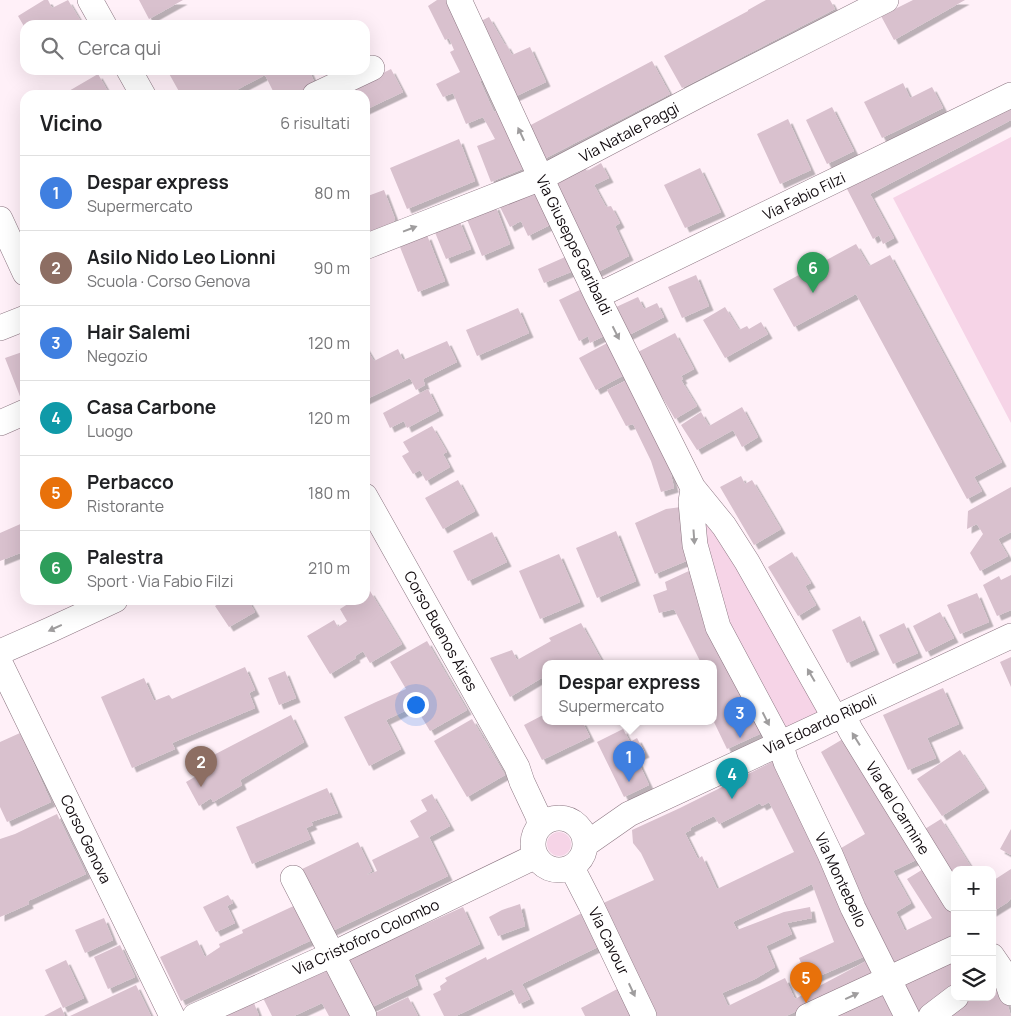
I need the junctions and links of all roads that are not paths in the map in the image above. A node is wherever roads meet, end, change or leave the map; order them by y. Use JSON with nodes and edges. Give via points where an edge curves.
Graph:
{"nodes":[{"id":1,"x":90,"y":0,"type":"edge"},
{"id":2,"x":459,"y":0,"type":"edge"},
{"id":3,"x":886,"y":0,"type":"edge"},
{"id":4,"x":101,"y":20,"type":"edge"},
{"id":5,"x":132,"y":75,"type":"edge"},
{"id":6,"x":357,"y":75,"type":"edge"},
{"id":7,"x":140,"y":90,"type":"edge"},
{"id":8,"x":326,"y":90,"type":"edge"},
{"id":9,"x":1011,"y":95,"type":"edge"},
{"id":10,"x":541,"y":178,"type":"junction"},
{"id":11,"x":0,"y":219,"type":"edge"},
{"id":12,"x":370,"y":245,"type":"edge"},
{"id":13,"x":20,"y":262,"type":"edge"},
{"id":14,"x":597,"y":296,"type":"junction"},
{"id":15,"x":20,"y":320,"type":"edge"},
{"id":16,"x":0,"y":328,"type":"edge"},
{"id":17,"x":20,"y":414,"type":"edge"},
{"id":18,"x":0,"y":423,"type":"edge"},
{"id":19,"x":693,"y":488,"type":"junction"},
{"id":20,"x":370,"y":505,"type":"edge"},
{"id":21,"x":90,"y":605,"type":"edge"},
{"id":22,"x":1011,"y":636,"type":"edge"},
{"id":23,"x":0,"y":652,"type":"edge"},
{"id":24,"x":0,"y":663,"type":"edge"},
{"id":25,"x":838,"y":716,"type":"junction"},
{"id":26,"x":780,"y":743,"type":"junction"},
{"id":27,"x":517,"y":766,"type":"junction"},
{"id":28,"x":540,"y":826,"type":"junction"},
{"id":29,"x":576,"y":829,"type":"junction"},
{"id":30,"x":536,"y":856,"type":"junction"},
{"id":31,"x":572,"y":868,"type":"junction"},
{"id":32,"x":293,"y":878,"type":"dead end"},
{"id":33,"x":951,"y":894,"type":"edge"},
{"id":34,"x":951,"y":950,"type":"edge"},
{"id":35,"x":333,"y":954,"type":"junction"},
{"id":36,"x":996,"y":966,"type":"edge"},
{"id":37,"x":889,"y":979,"type":"junction"},
{"id":38,"x":1011,"y":993,"type":"edge"},
{"id":39,"x":951,"y":1001,"type":"edge"},
{"id":40,"x":172,"y":1016,"type":"edge"},
{"id":41,"x":195,"y":1016,"type":"edge"},
{"id":42,"x":364,"y":1016,"type":"edge"},
{"id":43,"x":644,"y":1016,"type":"edge"},
{"id":44,"x":808,"y":1016,"type":"edge"},
{"id":45,"x":908,"y":1016,"type":"edge"},
{"id":46,"x":931,"y":1016,"type":"edge"}],
"edges":[{"from":1,"to":4,"type":"street"},
{"from":10,"to":2,"type":"street","name":"Via Giuseppe Garibaldi","one_way":true},
{"from":3,"to":10,"type":"street","name":"Via Natale Paggi"},
{"from":5,"to":7,"type":"street"},
{"from":6,"to":8,"type":"street"},
{"from":9,"to":14,"type":"street","name":"Via Fabio Filzi"},
{"from":12,"to":10,"type":"street","name":"Via Natale Paggi","one_way":true},
{"from":10,"to":14,"type":"street","name":"Via Giuseppe Garibaldi"},
{"from":11,"to":13,"type":"street"},
{"from":14,"to":19,"type":"street","name":"Via Giuseppe Garibaldi","one_way":true},
{"from":15,"to":16,"type":"street"},
{"from":17,"to":18,"type":"street"},
{"from":25,"to":19,"type":"street","name":"Via Giuseppe Garibaldi","one_way":true,"via":[[724,526]]},
{"from":19,"to":26,"type":"street","name":"Via Montebello","one_way":true,"via":[[694,545],[718,627]]},
{"from":20,"to":27,"type":"street","name":"Corso Buenos Aires"},
{"from":21,"to":23,"type":"street","one_way":true},
{"from":22,"to":25,"type":"street","name":"Via Edoardo Riboli"},
{"from":24,"to":40,"type":"street","name":"Corso Genova"},
{"from":25,"to":26,"type":"street","name":"Via Edoardo Riboli"},
{"from":33,"to":25,"type":"street","name":"Via del Carmine","one_way":true,"via":[[851,731]]},
{"from":26,"to":29,"type":"street","name":"Via Edoardo Riboli","via":[[629,814]]},
{"from":26,"to":37,"type":"street","name":"Via Montebello","via":[[853,908]]},
{"from":27,"to":28,"type":"street","name":"Corso Buenos Aires"},
{"from":27,"to":29,"type":"street","name":"Corso Buenos Aires","via":[[529,774]]},
{"from":28,"to":29,"type":"street","via":[[558,818]]},
{"from":28,"to":30,"type":"street","via":[[534,836]]},
{"from":29,"to":31,"type":"street","via":[[584,854]]},
{"from":30,"to":31,"type":"street","via":[[551,870]]},
{"from":30,"to":35,"type":"street","name":"Via Cristoforo Colombo"},
{"from":31,"to":43,"type":"street","name":"Via Cavour","one_way":true},
{"from":32,"to":35,"type":"street"},
{"from":34,"to":37,"type":"street"},
{"from":35,"to":41,"type":"street","name":"Via Cristoforo Colombo"},
{"from":35,"to":42,"type":"street"},
{"from":36,"to":38,"type":"street","via":[[1005,975]]},
{"from":44,"to":37,"type":"street","one_way":true},
{"from":37,"to":45,"type":"street","name":"Via Montebello"},
{"from":39,"to":46,"type":"street"}]}
